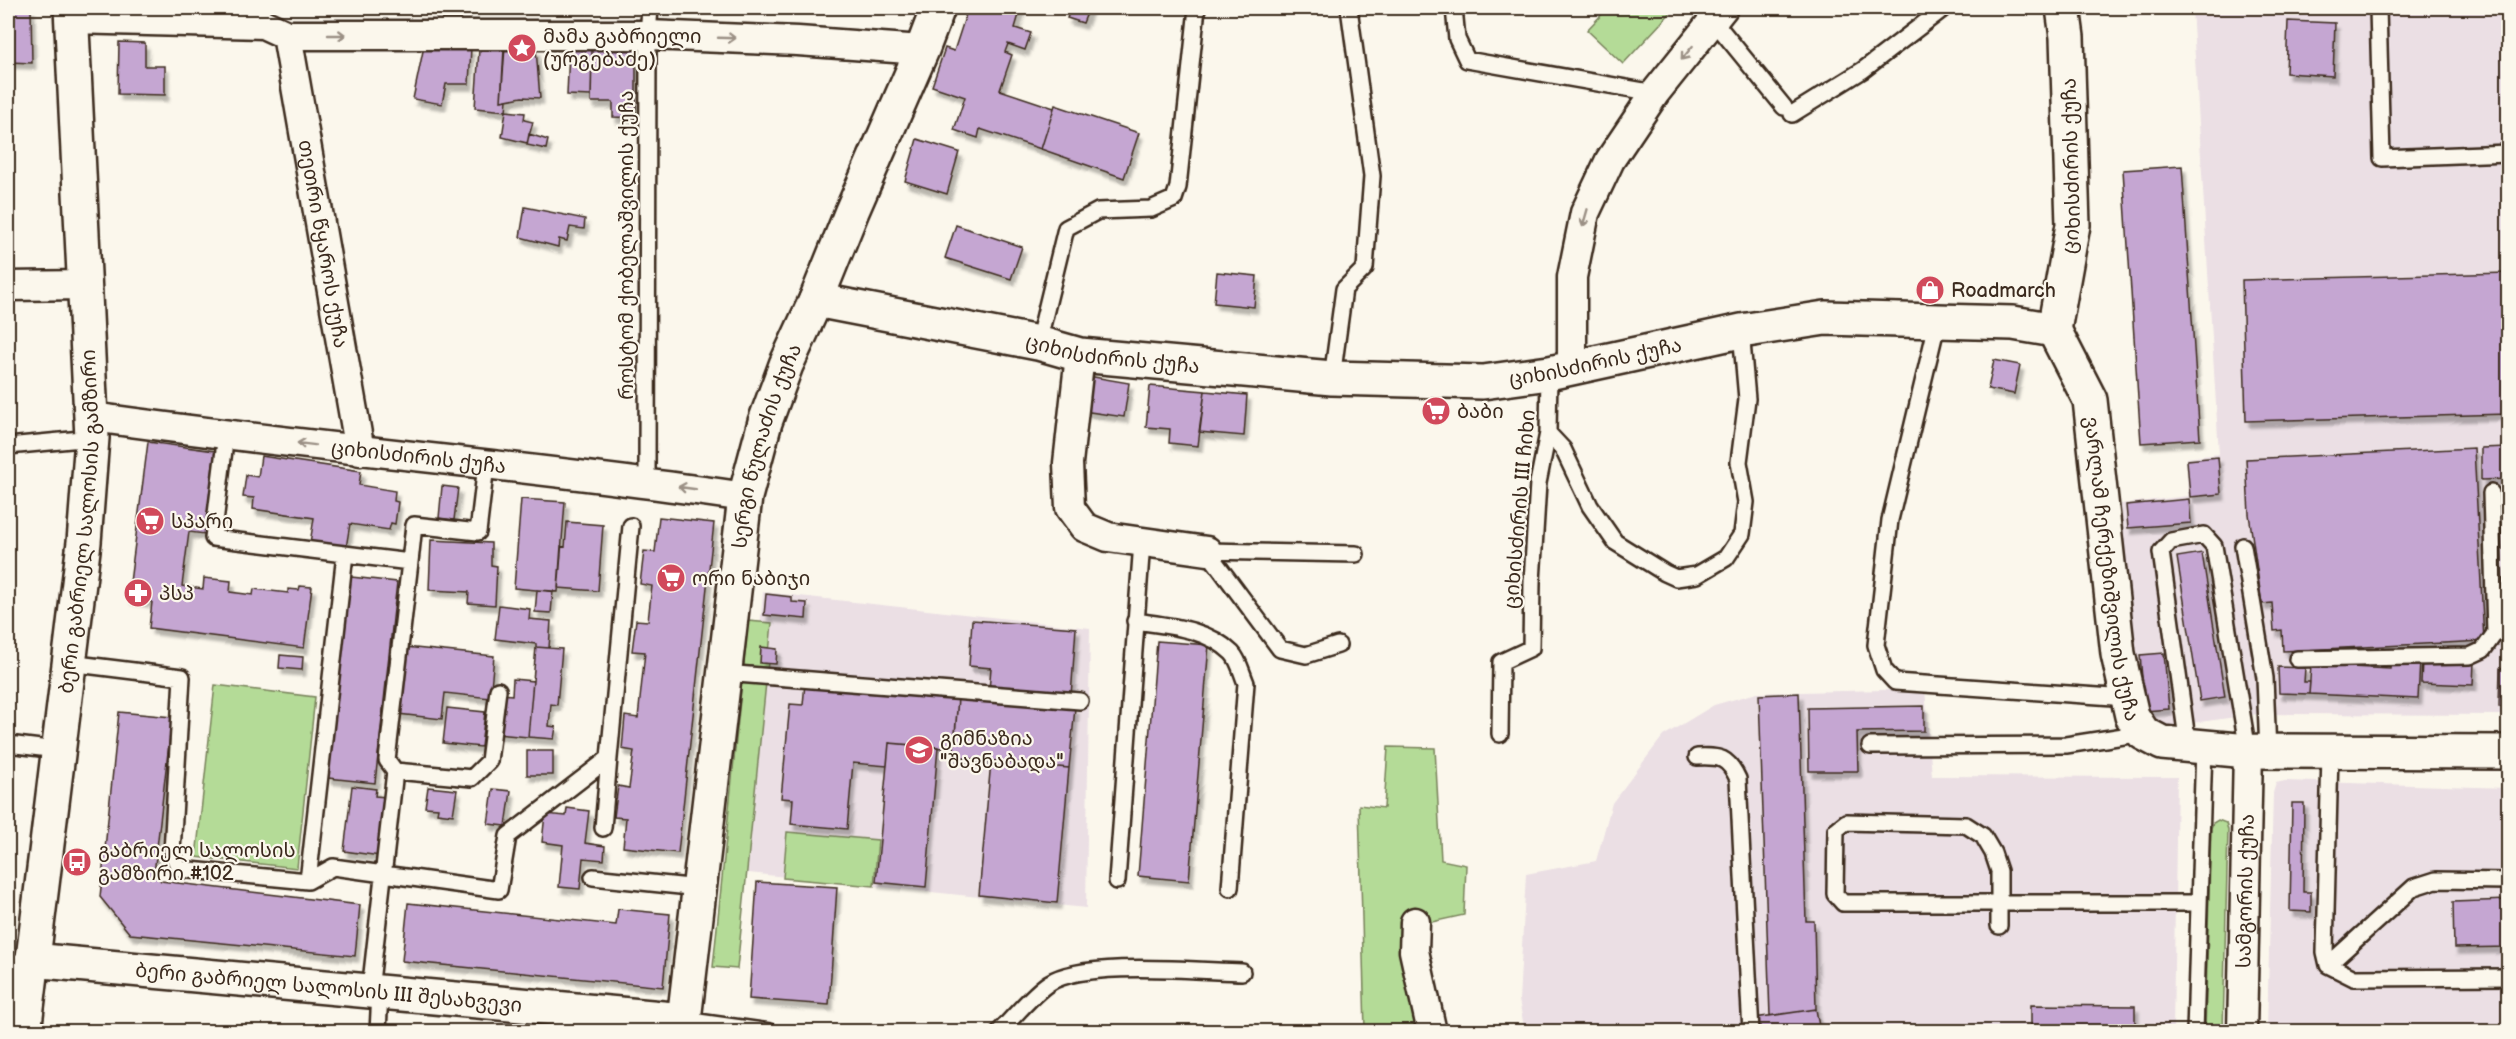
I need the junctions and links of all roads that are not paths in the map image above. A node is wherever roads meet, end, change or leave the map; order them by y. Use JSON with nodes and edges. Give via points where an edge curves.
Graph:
{"nodes":[{"id":1,"x":938,"y":8,"type":"edge"},
{"id":2,"x":1197,"y":8,"type":"edge"},
{"id":3,"x":1349,"y":8,"type":"edge"},
{"id":4,"x":1454,"y":8,"type":"edge"},
{"id":5,"x":1944,"y":8,"type":"edge"},
{"id":6,"x":2063,"y":8,"type":"edge"},
{"id":7,"x":2378,"y":8,"type":"edge"},
{"id":8,"x":71,"y":13,"type":"edge"},
{"id":9,"x":1718,"y":14,"type":"edge"},
{"id":10,"x":649,"y":21,"type":"edge"},
{"id":11,"x":273,"y":22,"type":"edge"},
{"id":12,"x":922,"y":50,"type":"junction"},
{"id":13,"x":1655,"y":93,"type":"junction"},
{"id":14,"x":2508,"y":153,"type":"edge"},
{"id":15,"x":86,"y":285,"type":"junction"},
{"id":16,"x":8,"y":286,"type":"edge"},
{"id":17,"x":816,"y":300,"type":"junction"},
{"id":18,"x":1938,"y":320,"type":"junction"},
{"id":19,"x":2054,"y":330,"type":"junction"},
{"id":20,"x":1741,"y":331,"type":"junction"},
{"id":21,"x":1038,"y":343,"type":"junction"},
{"id":22,"x":1080,"y":355,"type":"junction"},
{"id":23,"x":1561,"y":370,"type":"junction"},
{"id":24,"x":1332,"y":378,"type":"junction"},
{"id":25,"x":93,"y":427,"type":"junction"},
{"id":26,"x":1548,"y":433,"type":"junction"},
{"id":27,"x":226,"y":434,"type":"junction"},
{"id":28,"x":8,"y":446,"type":"edge"},
{"id":29,"x":360,"y":451,"type":"junction"},
{"id":30,"x":486,"y":465,"type":"junction"},
{"id":31,"x":647,"y":482,"type":"junction"},
{"id":32,"x":2491,"y":494,"type":"dead end"},
{"id":33,"x":745,"y":497,"type":"junction"},
{"id":34,"x":631,"y":526,"type":"dead end"},
{"id":35,"x":1142,"y":542,"type":"junction"},
{"id":36,"x":2243,"y":546,"type":"dead end"},
{"id":37,"x":1207,"y":551,"type":"junction"},
{"id":38,"x":345,"y":554,"type":"junction"},
{"id":39,"x":1356,"y":554,"type":"dead end"},
{"id":40,"x":2501,"y":561,"type":"edge"},
{"id":41,"x":410,"y":562,"type":"junction"},
{"id":42,"x":1136,"y":621,"type":"junction"},
{"id":43,"x":1338,"y":645,"type":"dead end"},
{"id":44,"x":2297,"y":659,"type":"dead end"},
{"id":45,"x":69,"y":663,"type":"junction"},
{"id":46,"x":724,"y":673,"type":"junction"},
{"id":47,"x":498,"y":690,"type":"dead end"},
{"id":48,"x":2128,"y":698,"type":"junction"},
{"id":49,"x":1080,"y":701,"type":"dead end"},
{"id":50,"x":2143,"y":733,"type":"junction"},
{"id":51,"x":1500,"y":734,"type":"dead end"},
{"id":52,"x":8,"y":744,"type":"edge"},
{"id":53,"x":1870,"y":746,"type":"dead end"},
{"id":54,"x":2196,"y":746,"type":"junction"},
{"id":55,"x":57,"y":750,"type":"junction"},
{"id":56,"x":2258,"y":751,"type":"junction"},
{"id":57,"x":2330,"y":753,"type":"junction"},
{"id":58,"x":2508,"y":753,"type":"edge"},
{"id":59,"x":1697,"y":757,"type":"dead end"},
{"id":60,"x":609,"y":758,"type":"junction"},
{"id":61,"x":395,"y":771,"type":"junction"},
{"id":62,"x":603,"y":828,"type":"dead end"},
{"id":63,"x":383,"y":875,"type":"junction"},
{"id":64,"x":593,"y":877,"type":"dead end"},
{"id":65,"x":308,"y":881,"type":"junction"},
{"id":66,"x":1117,"y":881,"type":"dead end"},
{"id":67,"x":2508,"y":882,"type":"edge"},
{"id":68,"x":699,"y":888,"type":"junction"},
{"id":69,"x":1230,"y":888,"type":"dead end"},
{"id":70,"x":1999,"y":903,"type":"junction"},
{"id":71,"x":2199,"y":903,"type":"junction"},
{"id":72,"x":1414,"y":922,"type":"dead end"},
{"id":73,"x":1999,"y":927,"type":"dead end"},
{"id":74,"x":20,"y":962,"type":"edge"},
{"id":75,"x":2328,"y":965,"type":"junction"},
{"id":76,"x":1242,"y":972,"type":"dead end"},
{"id":77,"x":2508,"y":977,"type":"edge"},
{"id":78,"x":375,"y":991,"type":"junction"},
{"id":79,"x":684,"y":1020,"type":"junction"},
{"id":80,"x":627,"y":1023,"type":"edge"},
{"id":81,"x":24,"y":1032,"type":"edge"},
{"id":82,"x":378,"y":1032,"type":"edge"},
{"id":83,"x":770,"y":1032,"type":"edge"},
{"id":84,"x":999,"y":1032,"type":"edge"},
{"id":85,"x":1432,"y":1032,"type":"edge"},
{"id":86,"x":1751,"y":1032,"type":"edge"},
{"id":87,"x":2195,"y":1032,"type":"edge"},
{"id":88,"x":2242,"y":1032,"type":"edge"}],
"edges":[{"from":1,"to":12,"type":"street","name":"სერგი წულაძის ქუჩა"},
{"from":2,"to":21,"type":"lane","via":[[1174,199],[1151,209],[1098,211],[1066,228]]},
{"from":3,"to":24,"type":"lane","via":[[1372,176],[1365,268],[1344,289]]},
{"from":4,"to":13,"type":"lane","via":[[1457,39],[1467,60]]},
{"from":5,"to":9,"type":"lane","via":[[1863,70],[1788,110]]},
{"from":6,"to":19,"type":"street","name":"ციხისძირის ქუჩა","via":[[2073,225]]},
{"from":7,"to":14,"type":"lane","via":[[2382,158]]},
{"from":8,"to":11,"type":"street"},
{"from":8,"to":15,"type":"street","name":"ბერი გაბრიელ სალოსის გამზირი"},
{"from":9,"to":13,"type":"street","one_way":true},
{"from":11,"to":10,"type":"street","one_way":true},
{"from":10,"to":12,"type":"street","one_way":true,"via":[[798,41]]},
{"from":10,"to":31,"type":"lane","name":"როსტომ ქობელაშვილის ქუჩა"},
{"from":11,"to":29,"type":"street","name":"თეთრი წყაროს ქუჩა"},
{"from":12,"to":17,"type":"street","name":"სერგი წულაძის ქუჩა"},
{"from":13,"to":23,"type":"street","one_way":true,"via":[[1610,160],[1585,213],[1572,278]]},
{"from":15,"to":16,"type":"street"},
{"from":15,"to":25,"type":"street","name":"ბერი გაბრიელ სალოსის გამზირი"},
{"from":17,"to":21,"type":"street","name":"ციხისძირის ქუჩა"},
{"from":17,"to":33,"type":"street","name":"სერგი წულაძის ქუჩა","via":[[768,412]]},
{"from":18,"to":19,"type":"street","name":"ციხისძირის ქუჩა","via":[[2013,323]]},
{"from":18,"to":20,"type":"street","name":"ციხისძირის ქუჩა","via":[[1825,318]]},
{"from":18,"to":48,"type":"lane","via":[[1890,520],[1876,645],[1884,670],[1894,682]]},
{"from":19,"to":48,"type":"street","name":"ვარლამ ჩერქეზიშვილის ქუჩა","via":[[2090,400],[2118,654]]},
{"from":20,"to":23,"type":"street","name":"ციხისძირის ქუჩა"},
{"from":20,"to":26,"type":"lane","via":[[1747,399],[1739,462],[1746,502],[1742,534],[1726,558],[1697,575],[1676,578],[1615,542],[1590,506],[1563,449]]},
{"from":21,"to":22,"type":"street","name":"ციხისძირის ქუჩა"},
{"from":22,"to":24,"type":"street","name":"ციხისძირის ქუჩა"},
{"from":22,"to":35,"type":"street","via":[[1068,463],[1070,508],[1084,527],[1108,537]]},
{"from":23,"to":24,"type":"street","name":"ციხისძირის ქუჩა","via":[[1483,382]]},
{"from":23,"to":26,"type":"lane","name":"ციხისძირის III ჩიხი"},
{"from":25,"to":27,"type":"street","name":"ციხისძირის ქუჩა"},
{"from":25,"to":28,"type":"lane"},
{"from":25,"to":45,"type":"street","name":"ბერი გაბრიელ სალოსის გამზირი"},
{"from":26,"to":51,"type":"lane","name":"ციხისძირის III ჩიხი","via":[[1538,483],[1530,648],[1501,662]]},
{"from":29,"to":27,"type":"street","name":"ციხისძირის ქუჩა","one_way":true},
{"from":27,"to":38,"type":"lane","via":[[213,538]]},
{"from":29,"to":30,"type":"street","name":"ციხისძირის ქუჩა"},
{"from":30,"to":31,"type":"street","name":"ციხისძირის ქუჩა"},
{"from":30,"to":41,"type":"lane","via":[[478,532],[414,525]]},
{"from":33,"to":31,"type":"street","name":"ციხისძირის ქუჩა","one_way":true},
{"from":32,"to":40,"type":"lane"},
{"from":33,"to":46,"type":"street","name":"სერგი წულაძის ქუჩა"},
{"from":34,"to":60,"type":"lane"},
{"from":35,"to":37,"type":"street"},
{"from":35,"to":42,"type":"lane"},
{"from":36,"to":56,"type":"lane","via":[[2265,678]]},
{"from":37,"to":39,"type":"lane"},
{"from":37,"to":43,"type":"lane","via":[[1280,648],[1306,655]]},
{"from":38,"to":41,"type":"lane"},
{"from":38,"to":65,"type":"lane"},
{"from":40,"to":44,"type":"lane","via":[[2495,633],[2482,650],[2470,656]]},
{"from":41,"to":61,"type":"lane","via":[[387,760]]},
{"from":42,"to":66,"type":"lane"},
{"from":42,"to":69,"type":"lane","via":[[1187,629],[1211,638],[1234,654],[1246,683]]},
{"from":45,"to":55,"type":"street","name":"ბერი გაბრიელ სალოსის გამზირი"},
{"from":45,"to":65,"type":"lane","via":[[182,678],[172,852],[179,869]]},
{"from":46,"to":49,"type":"lane"},
{"from":46,"to":68,"type":"street","name":"სერგი წულაძის ქუჩა"},
{"from":47,"to":61,"type":"lane","via":[[489,761],[472,778]]},
{"from":48,"to":50,"type":"street","name":"ვარლამ ჩერქეზიშვილის ქუჩა","via":[[2132,716]]},
{"from":50,"to":53,"type":"lane","via":[[2066,745]]},
{"from":50,"to":54,"type":"street","name":"ვარლამ ჩერქეზიშვილის ქუჩა","via":[[2162,743]]},
{"from":52,"to":55,"type":"lane"},
{"from":54,"to":56,"type":"street","name":"ვარლამ ჩერქეზიშვილის ქუჩა"},
{"from":54,"to":56,"type":"lane","via":[[2161,552],[2171,541],[2204,535],[2214,546]]},
{"from":54,"to":71,"type":"lane"},
{"from":55,"to":74,"type":"street","name":"ბერი გაბრიელ სალოსის გამზირი"},
{"from":56,"to":57,"type":"street","name":"ვარლამ ჩერქეზიშვილის ქუჩა"},
{"from":56,"to":88,"type":"street","name":"სამგორის ქუჩა"},
{"from":57,"to":58,"type":"street","name":"ვარლამ ჩერქეზიშვილის ქუჩა"},
{"from":57,"to":75,"type":"lane","via":[[2325,952]]},
{"from":59,"to":86,"type":"lane","via":[[1716,757],[1731,764],[1738,779]]},
{"from":60,"to":62,"type":"lane"},
{"from":60,"to":63,"type":"lane","via":[[508,836],[499,890]]},
{"from":61,"to":63,"type":"lane"},
{"from":63,"to":65,"type":"lane","via":[[333,867]]},
{"from":63,"to":78,"type":"lane"},
{"from":64,"to":68,"type":"lane"},
{"from":67,"to":75,"type":"lane","via":[[2436,880],[2414,887]]},
{"from":68,"to":79,"type":"street","name":"სერგი წულაძის ქუჩა"},
{"from":70,"to":70,"type":"lane","via":[[1843,903],[1835,894],[1836,830],[1846,822],[1966,825],[1983,836],[1993,853],[1999,871]]},
{"from":70,"to":71,"type":"lane"},
{"from":70,"to":73,"type":"lane"},
{"from":71,"to":87,"type":"lane"},
{"from":72,"to":85,"type":"street","via":[[1414,951]]},
{"from":74,"to":78,"type":"street","name":"ბერი გაბრიელ სალოსის III შესახვევი"},
{"from":74,"to":81,"type":"street","name":"ბერი გაბრიელ სალოსის გამზირი"},
{"from":75,"to":77,"type":"lane","via":[[2354,978]]},
{"from":76,"to":84,"type":"lane","via":[[1072,972],[1048,983]]},
{"from":78,"to":80,"type":"street","name":"ბერი გაბრიელ სალოსის III შესახვევი"},
{"from":78,"to":82,"type":"lane"},
{"from":79,"to":80,"type":"street","name":"ბერი გაბრიელ სალოსის III შესახვევი"},
{"from":79,"to":83,"type":"lane"}]}
